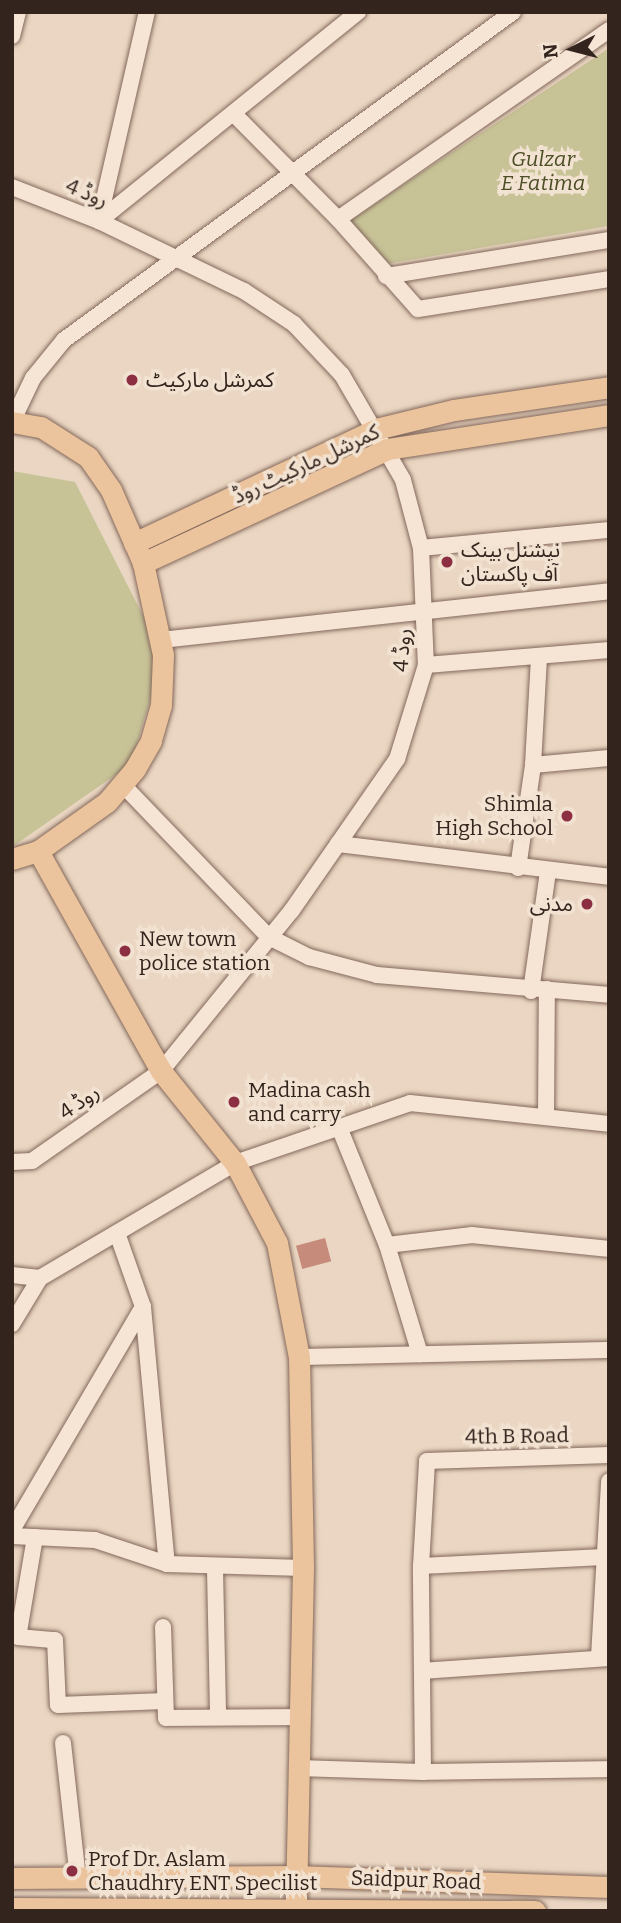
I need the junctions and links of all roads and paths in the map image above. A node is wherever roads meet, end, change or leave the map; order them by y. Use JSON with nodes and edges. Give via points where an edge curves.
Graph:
{"nodes":[{"id":1,"x":19,"y":12,"type":"edge"},
{"id":2,"x":147,"y":12,"type":"edge"},
{"id":3,"x":358,"y":12,"type":"edge"},
{"id":4,"x":513,"y":12,"type":"edge"},
{"id":5,"x":609,"y":30,"type":"edge"},
{"id":6,"x":12,"y":36,"type":"edge"},
{"id":7,"x":234,"y":115,"type":"junction"},
{"id":8,"x":292,"y":171,"type":"junction"},
{"id":9,"x":12,"y":187,"type":"edge"},
{"id":10,"x":338,"y":219,"type":"junction"},
{"id":11,"x":99,"y":221,"type":"junction"},
{"id":12,"x":609,"y":240,"type":"edge"},
{"id":13,"x":174,"y":257,"type":"junction"},
{"id":14,"x":386,"y":276,"type":"junction"},
{"id":15,"x":609,"y":279,"type":"edge"},
{"id":16,"x":609,"y":387,"type":"edge"},
{"id":17,"x":609,"y":415,"type":"edge"},
{"id":18,"x":12,"y":422,"type":"edge"},
{"id":19,"x":376,"y":429,"type":"junction"},
{"id":20,"x":387,"y":449,"type":"junction"},
{"id":21,"x":609,"y":530,"type":"edge"},
{"id":22,"x":134,"y":543,"type":"junction"},
{"id":23,"x":421,"y":548,"type":"junction"},
{"id":24,"x":143,"y":563,"type":"junction"},
{"id":25,"x":609,"y":591,"type":"edge"},
{"id":26,"x":425,"y":614,"type":"junction"},
{"id":27,"x":161,"y":640,"type":"junction"},
{"id":28,"x":609,"y":650,"type":"edge"},
{"id":29,"x":539,"y":658,"type":"junction"},
{"id":30,"x":426,"y":665,"type":"junction"},
{"id":31,"x":609,"y":758,"type":"edge"},
{"id":32,"x":533,"y":765,"type":"junction"},
{"id":33,"x":123,"y":785,"type":"junction"},
{"id":34,"x":338,"y":844,"type":"junction"},
{"id":35,"x":38,"y":851,"type":"junction"},
{"id":36,"x":12,"y":859,"type":"edge"},
{"id":37,"x":518,"y":868,"type":"junction"},
{"id":38,"x":548,"y":871,"type":"junction"},
{"id":39,"x":609,"y":877,"type":"edge"},
{"id":40,"x":269,"y":937,"type":"junction"},
{"id":41,"x":539,"y":990,"type":"junction"},
{"id":42,"x":609,"y":995,"type":"edge"},
{"id":43,"x":161,"y":1070,"type":"junction"},
{"id":44,"x":546,"y":1117,"type":"junction"},
{"id":45,"x":609,"y":1124,"type":"edge"},
{"id":46,"x":340,"y":1127,"type":"junction"},
{"id":47,"x":12,"y":1162,"type":"edge"},
{"id":48,"x":235,"y":1163,"type":"junction"},
{"id":49,"x":117,"y":1233,"type":"junction"},
{"id":50,"x":387,"y":1245,"type":"junction"},
{"id":51,"x":609,"y":1249,"type":"edge"},
{"id":52,"x":12,"y":1275,"type":"edge"},
{"id":53,"x":40,"y":1278,"type":"junction"},
{"id":54,"x":143,"y":1307,"type":"junction"},
{"id":55,"x":12,"y":1324,"type":"edge"},
{"id":56,"x":609,"y":1350,"type":"edge"},
{"id":57,"x":420,"y":1354,"type":"junction"},
{"id":58,"x":299,"y":1357,"type":"junction"},
{"id":59,"x":609,"y":1455,"type":"edge"},
{"id":60,"x":609,"y":1481,"type":"edge"},
{"id":61,"x":12,"y":1530,"type":"edge"},
{"id":62,"x":12,"y":1536,"type":"edge"},
{"id":63,"x":35,"y":1537,"type":"junction"},
{"id":64,"x":604,"y":1557,"type":"junction"},
{"id":65,"x":167,"y":1564,"type":"junction"},
{"id":66,"x":421,"y":1566,"type":"junction"},
{"id":67,"x":303,"y":1568,"type":"junction"},
{"id":68,"x":215,"y":1569,"type":"junction"},
{"id":69,"x":163,"y":1627,"type":"dead end"},
{"id":70,"x":604,"y":1658,"type":"edge"},
{"id":71,"x":422,"y":1671,"type":"junction"},
{"id":72,"x":165,"y":1701,"type":"junction"},
{"id":73,"x":218,"y":1717,"type":"junction"},
{"id":74,"x":299,"y":1717,"type":"junction"},
{"id":75,"x":63,"y":1743,"type":"dead end"},
{"id":76,"x":298,"y":1768,"type":"junction"},
{"id":77,"x":609,"y":1769,"type":"edge"},
{"id":78,"x":423,"y":1772,"type":"junction"},
{"id":79,"x":295,"y":1876,"type":"junction"},
{"id":80,"x":12,"y":1878,"type":"edge"},
{"id":81,"x":78,"y":1878,"type":"junction"},
{"id":82,"x":609,"y":1887,"type":"edge"},
{"id":83,"x":12,"y":1908,"type":"edge"},
{"id":84,"x":296,"y":1909,"type":"edge"},
{"id":85,"x":535,"y":1911,"type":"edge"}],
"edges":[{"from":1,"to":6,"type":"street"},
{"from":2,"to":11,"type":"street"},
{"from":3,"to":7,"type":"street"},
{"from":4,"to":8,"type":"street"},
{"from":5,"to":10,"type":"street"},
{"from":7,"to":8,"type":"street"},
{"from":7,"to":11,"type":"street"},
{"from":8,"to":10,"type":"street"},
{"from":8,"to":13,"type":"street"},
{"from":9,"to":11,"type":"street","name":"روڈ 4"},
{"from":10,"to":14,"type":"street"},
{"from":11,"to":13,"type":"street","name":"روڈ 4"},
{"from":12,"to":14,"type":"street"},
{"from":13,"to":18,"type":"street","via":[[64,340],[33,378]]},
{"from":13,"to":19,"type":"street","name":"روڈ 4","via":[[244,291],[294,324],[342,375]]},
{"from":14,"to":15,"type":"street","via":[[418,309]]},
{"from":16,"to":19,"type":"main road","name":"کمرشل مارکیٹ روڈ","via":[[454,410]]},
{"from":17,"to":20,"type":"main road","name":"کمرشل مارکیٹ روڈ"},
{"from":18,"to":22,"type":"main road","via":[[41,427],[88,457],[111,490]]},
{"from":19,"to":20,"type":"street","name":"روڈ 4"},
{"from":19,"to":22,"type":"main road","name":"کمرشل مارکیٹ روڈ"},
{"from":20,"to":23,"type":"street","name":"روڈ 4","via":[[403,480]]},
{"from":20,"to":24,"type":"main road","name":"کمرشل مارکیٹ روڈ"},
{"from":21,"to":23,"type":"street"},
{"from":22,"to":24,"type":"main road"},
{"from":23,"to":26,"type":"street","name":"روڈ 4"},
{"from":24,"to":27,"type":"main road"},
{"from":25,"to":26,"type":"street"},
{"from":26,"to":27,"type":"street"},
{"from":26,"to":30,"type":"street","name":"روڈ 4"},
{"from":27,"to":33,"type":"main road","via":[[161,705],[154,729]]},
{"from":28,"to":29,"type":"street"},
{"from":29,"to":30,"type":"street"},
{"from":29,"to":32,"type":"street"},
{"from":30,"to":34,"type":"street","name":"روڈ 4","via":[[397,759]]},
{"from":31,"to":32,"type":"street"},
{"from":32,"to":37,"type":"street"},
{"from":33,"to":35,"type":"main road","via":[[107,802]]},
{"from":33,"to":40,"type":"street"},
{"from":34,"to":37,"type":"street"},
{"from":34,"to":40,"type":"street","name":"روڈ 4"},
{"from":35,"to":36,"type":"main road"},
{"from":35,"to":43,"type":"main road"},
{"from":37,"to":38,"type":"street"},
{"from":38,"to":39,"type":"street"},
{"from":38,"to":41,"type":"street"},
{"from":40,"to":41,"type":"street","via":[[309,957],[377,975]]},
{"from":40,"to":43,"type":"street","name":"روڈ 4"},
{"from":41,"to":42,"type":"street"},
{"from":41,"to":44,"type":"street"},
{"from":43,"to":47,"type":"street","name":"روڈ 4","via":[[32,1161]]},
{"from":43,"to":48,"type":"main road"},
{"from":44,"to":45,"type":"street"},
{"from":44,"to":46,"type":"street","via":[[410,1103]]},
{"from":46,"to":48,"type":"street"},
{"from":46,"to":50,"type":"street"},
{"from":48,"to":49,"type":"street"},
{"from":48,"to":58,"type":"main road","via":[[277,1243]]},
{"from":49,"to":53,"type":"street"},
{"from":49,"to":54,"type":"street"},
{"from":50,"to":51,"type":"street","via":[[472,1236]]},
{"from":50,"to":57,"type":"street"},
{"from":52,"to":53,"type":"street"},
{"from":53,"to":55,"type":"street"},
{"from":54,"to":61,"type":"street"},
{"from":54,"to":65,"type":"street"},
{"from":56,"to":57,"type":"street"},
{"from":57,"to":58,"type":"street"},
{"from":58,"to":67,"type":"main road"},
{"from":59,"to":66,"type":"street","name":"4th B Road","via":[[427,1461]]},
{"from":60,"to":64,"type":"street"},
{"from":62,"to":63,"type":"street"},
{"from":63,"to":65,"type":"street","via":[[95,1540]]},
{"from":63,"to":72,"type":"street","via":[[18,1637],[55,1640],[58,1705]]},
{"from":64,"to":66,"type":"street"},
{"from":64,"to":70,"type":"street"},
{"from":65,"to":68,"type":"street"},
{"from":66,"to":71,"type":"street"},
{"from":67,"to":68,"type":"street"},
{"from":67,"to":74,"type":"main road"},
{"from":68,"to":73,"type":"street"},
{"from":69,"to":72,"type":"street"},
{"from":70,"to":71,"type":"street"},
{"from":71,"to":78,"type":"street"},
{"from":72,"to":73,"type":"street","via":[[166,1718]]},
{"from":73,"to":74,"type":"street"},
{"from":74,"to":76,"type":"main road"},
{"from":75,"to":81,"type":"street"},
{"from":76,"to":78,"type":"street"},
{"from":76,"to":79,"type":"main road"},
{"from":77,"to":78,"type":"street"},
{"from":79,"to":81,"type":"main road","name":"Saidpur Road"},
{"from":79,"to":82,"type":"main road","name":"Saidpur Road"},
{"from":79,"to":84,"type":"main road"},
{"from":80,"to":81,"type":"main road","name":"Saidpur Road"},
{"from":83,"to":84,"type":"main road","name":"Saidpur Road"},
{"from":84,"to":85,"type":"main road","name":"Saidpur Road"}]}
